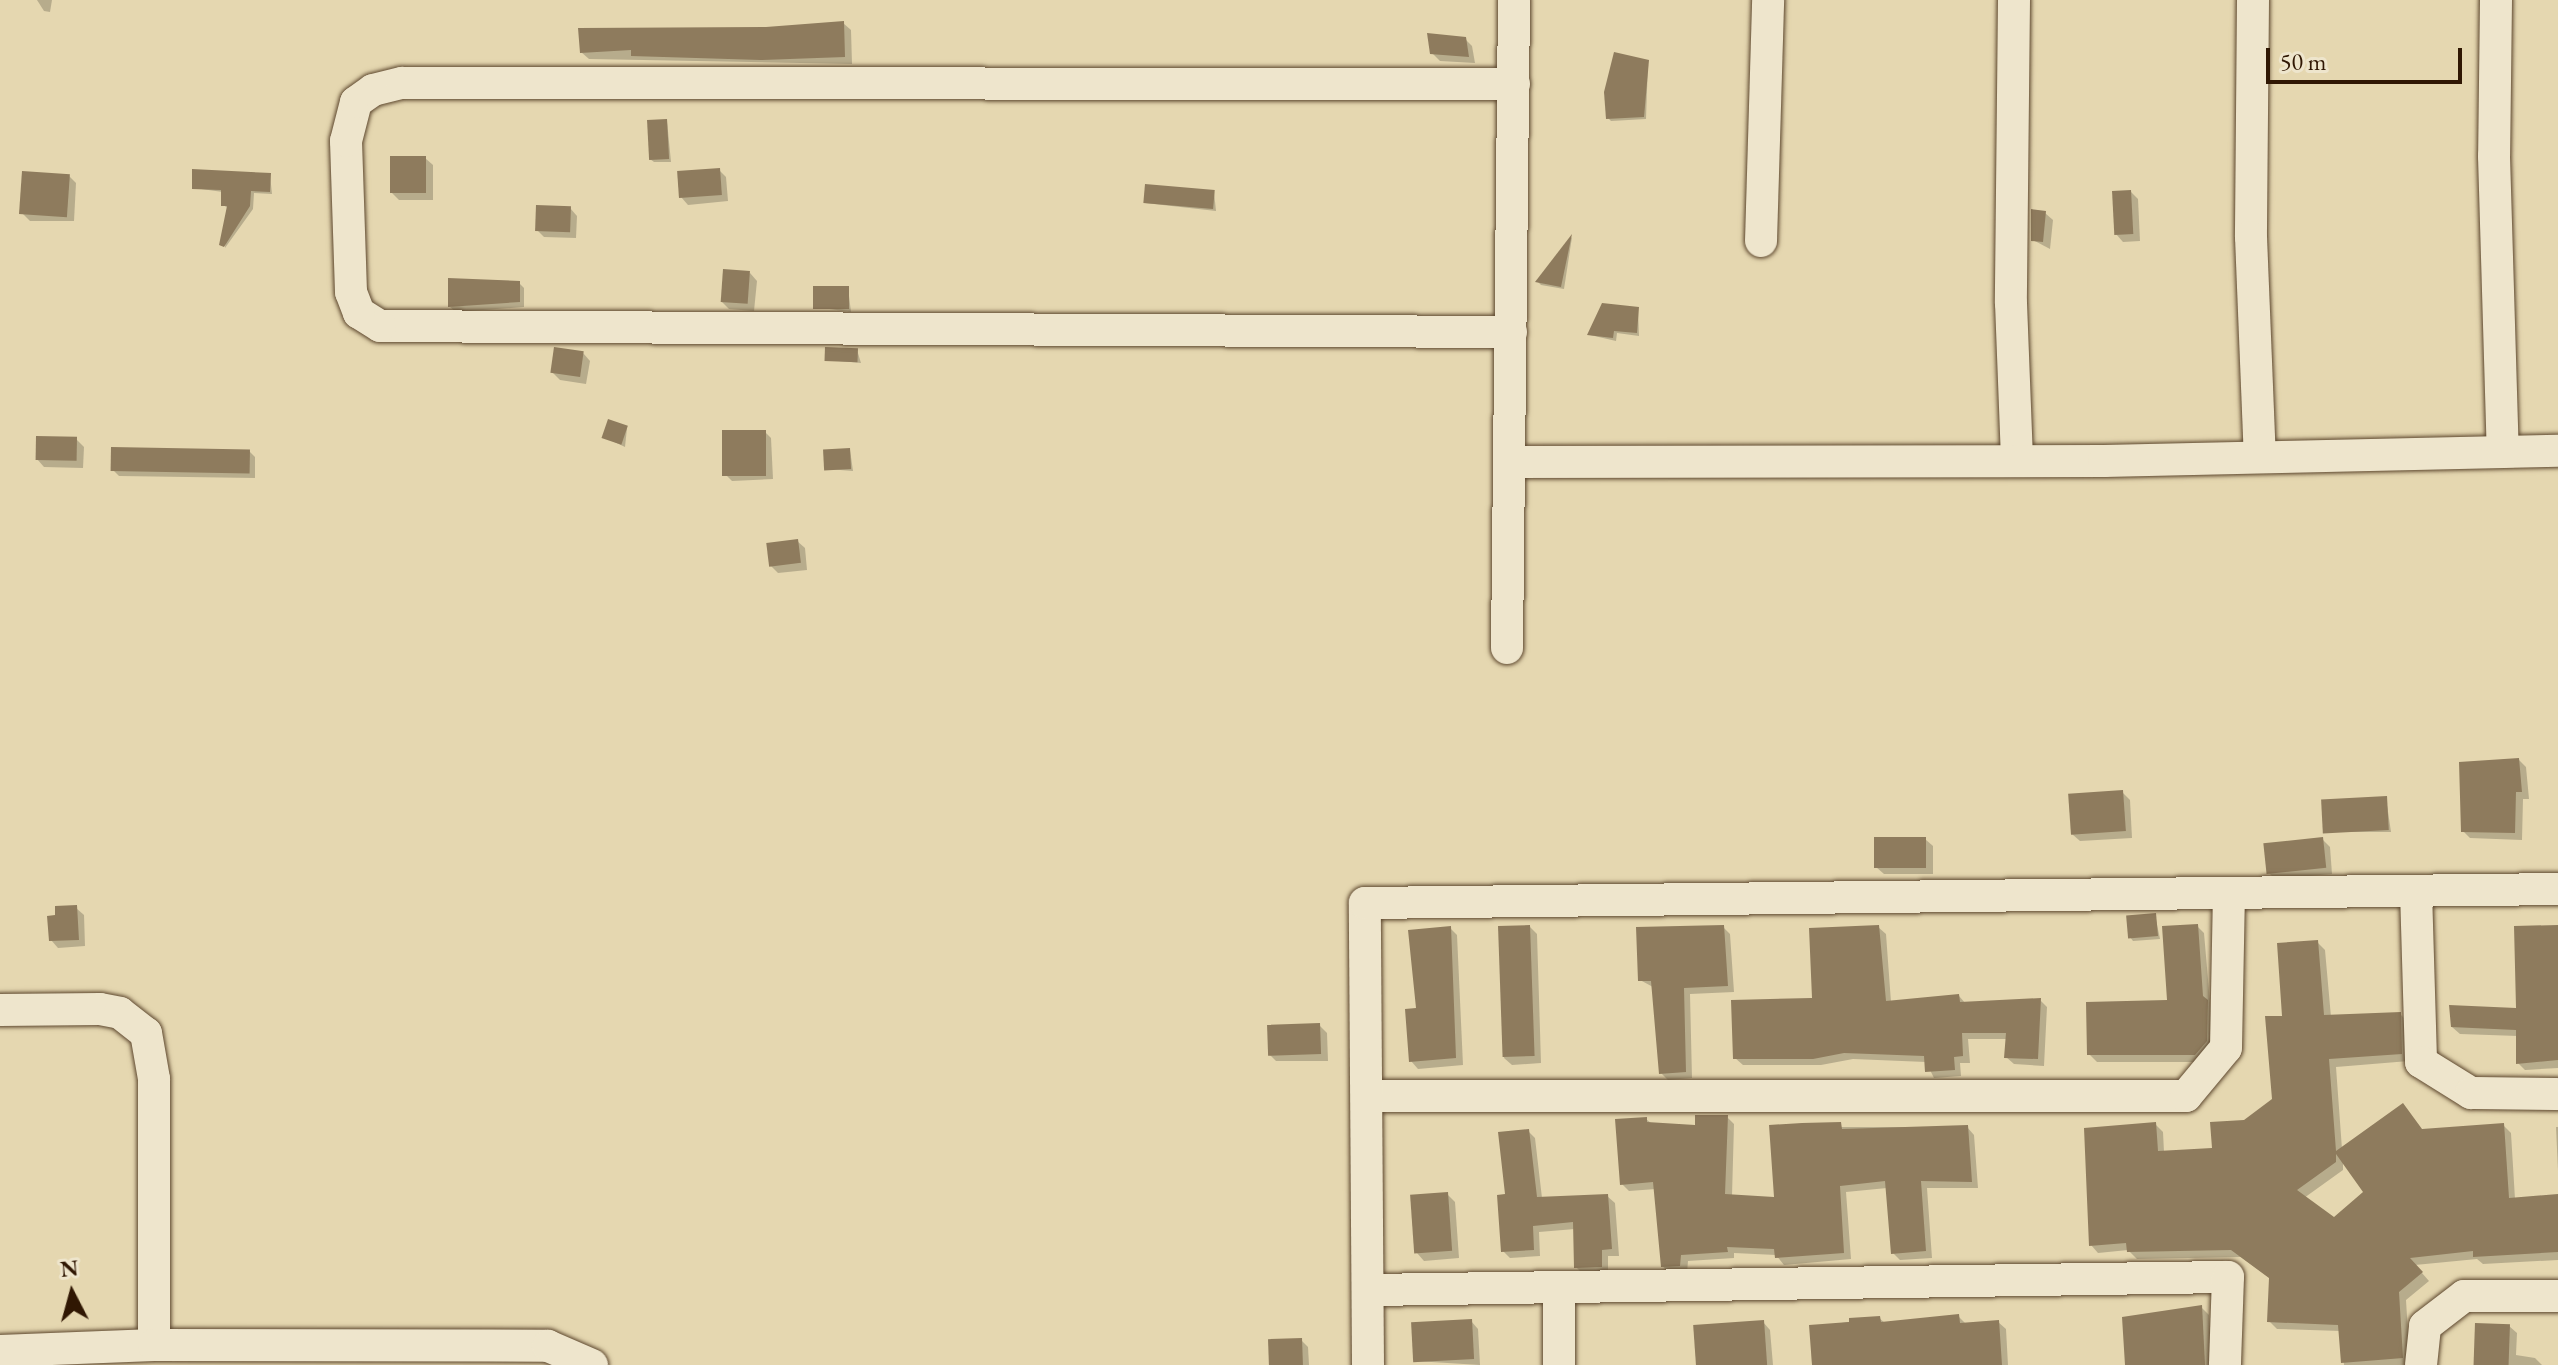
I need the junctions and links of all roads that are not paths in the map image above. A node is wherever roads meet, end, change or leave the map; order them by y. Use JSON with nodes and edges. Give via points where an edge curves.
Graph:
{"nodes":[{"id":1,"x":1514,"y":0,"type":"edge"},
{"id":2,"x":1768,"y":0,"type":"edge"},
{"id":3,"x":2014,"y":0,"type":"edge"},
{"id":4,"x":2253,"y":0,"type":"edge"},
{"id":5,"x":2496,"y":0,"type":"edge"},
{"id":6,"x":1514,"y":84,"type":"junction"},
{"id":7,"x":1761,"y":241,"type":"dead end"},
{"id":8,"x":1511,"y":332,"type":"junction"},
{"id":9,"x":2558,"y":451,"type":"edge"},
{"id":10,"x":2503,"y":452,"type":"junction"},
{"id":11,"x":2260,"y":457,"type":"junction"},
{"id":12,"x":2017,"y":460,"type":"junction"},
{"id":13,"x":1510,"y":462,"type":"junction"},
{"id":14,"x":1507,"y":648,"type":"dead end"},
{"id":15,"x":2558,"y":889,"type":"edge"},
{"id":16,"x":2416,"y":891,"type":"junction"},
{"id":17,"x":2229,"y":893,"type":"junction"},
{"id":18,"x":0,"y":1010,"type":"edge"},
{"id":19,"x":2558,"y":1094,"type":"edge"},
{"id":20,"x":1367,"y":1096,"type":"junction"},
{"id":21,"x":1370,"y":1290,"type":"junction"},
{"id":22,"x":1559,"y":1290,"type":"junction"},
{"id":23,"x":2558,"y":1296,"type":"edge"},
{"id":24,"x":154,"y":1345,"type":"junction"},
{"id":25,"x":0,"y":1351,"type":"edge"},
{"id":26,"x":592,"y":1365,"type":"edge"},
{"id":27,"x":1368,"y":1365,"type":"edge"},
{"id":28,"x":1559,"y":1365,"type":"edge"},
{"id":29,"x":2225,"y":1365,"type":"edge"},
{"id":30,"x":2421,"y":1365,"type":"edge"}],
"edges":[{"from":1,"to":6,"type":"street"},
{"from":2,"to":7,"type":"street"},
{"from":3,"to":12,"type":"street","via":[[2011,303]]},
{"from":4,"to":11,"type":"street","via":[[2251,237]]},
{"from":5,"to":10,"type":"street","via":[[2494,156]]},
{"from":6,"to":8,"type":"street"},
{"from":6,"to":8,"type":"street","via":[[402,83],[373,90],[356,102],[346,141],[351,292],[359,313],[380,326]]},
{"from":8,"to":13,"type":"street"},
{"from":9,"to":10,"type":"street"},
{"from":10,"to":11,"type":"street"},
{"from":11,"to":12,"type":"street"},
{"from":12,"to":13,"type":"street"},
{"from":13,"to":14,"type":"street"},
{"from":15,"to":16,"type":"street"},
{"from":16,"to":17,"type":"street"},
{"from":16,"to":19,"type":"street","via":[[2421,1062],[2471,1093]]},
{"from":17,"to":20,"type":"street","via":[[2226,1048],[2186,1096]]},
{"from":17,"to":20,"type":"street","via":[[1365,903]]},
{"from":18,"to":24,"type":"street","via":[[100,1009],[120,1013],[146,1033],[154,1079]]},
{"from":20,"to":21,"type":"street"},
{"from":21,"to":22,"type":"street"},
{"from":21,"to":27,"type":"street"},
{"from":22,"to":28,"type":"street"},
{"from":22,"to":29,"type":"street","via":[[2228,1277]]},
{"from":23,"to":30,"type":"street","via":[[2464,1296],[2425,1326]]},
{"from":24,"to":25,"type":"street"},
{"from":24,"to":26,"type":"street","via":[[548,1346]]}]}
